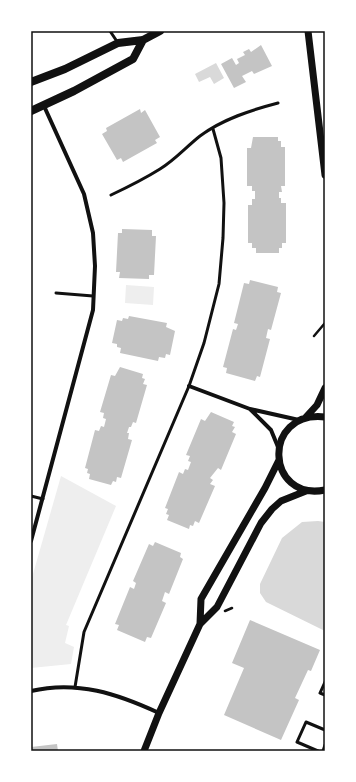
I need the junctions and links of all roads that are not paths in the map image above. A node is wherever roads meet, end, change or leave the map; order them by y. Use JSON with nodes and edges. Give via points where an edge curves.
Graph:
{"nodes":[{"id":1,"x":110,"y":31,"type":"edge"},
{"id":2,"x":160,"y":31,"type":"edge"},
{"id":3,"x":308,"y":31,"type":"edge"},
{"id":4,"x":143,"y":40,"type":"junction"},
{"id":5,"x":118,"y":43,"type":"junction"},
{"id":6,"x":31,"y":82,"type":"edge"},
{"id":7,"x":278,"y":103,"type":"dead end"},
{"id":8,"x":44,"y":106,"type":"junction"},
{"id":9,"x":31,"y":111,"type":"edge"},
{"id":10,"x":213,"y":128,"type":"junction"},
{"id":11,"x":325,"y":175,"type":"edge"},
{"id":12,"x":111,"y":195,"type":"dead end"},
{"id":13,"x":56,"y":293,"type":"dead end"},
{"id":14,"x":93,"y":296,"type":"junction"},
{"id":15,"x":189,"y":386,"type":"junction"},
{"id":16,"x":325,"y":388,"type":"edge"},
{"id":17,"x":250,"y":409,"type":"junction"},
{"id":18,"x":325,"y":416,"type":"edge"},
{"id":19,"x":302,"y":418,"type":"junction"},
{"id":20,"x":278,"y":447,"type":"junction"},
{"id":21,"x":279,"y":460,"type":"junction"},
{"id":22,"x":325,"y":490,"type":"edge"},
{"id":23,"x":306,"y":491,"type":"junction"},
{"id":24,"x":31,"y":496,"type":"edge"},
{"id":25,"x":43,"y":499,"type":"junction"},
{"id":26,"x":31,"y":541,"type":"edge"},
{"id":27,"x":200,"y":624,"type":"junction"},
{"id":28,"x":325,"y":682,"type":"edge"},
{"id":29,"x":75,"y":687,"type":"junction"},
{"id":30,"x":31,"y":691,"type":"edge"},
{"id":31,"x":325,"y":695,"type":"edge"},
{"id":32,"x":159,"y":713,"type":"junction"},
{"id":33,"x":325,"y":730,"type":"edge"},
{"id":34,"x":325,"y":745,"type":"edge"},
{"id":35,"x":144,"y":751,"type":"edge"},
{"id":36,"x":318,"y":751,"type":"edge"},
{"id":37,"x":323,"y":751,"type":"edge"}],
"edges":[{"from":1,"to":5,"type":"lane"},
{"from":2,"to":4,"type":"main road"},
{"from":3,"to":11,"type":"street"},
{"from":4,"to":5,"type":"main road"},
{"from":4,"to":8,"type":"main road","via":[[133,59]]},
{"from":5,"to":6,"type":"main road","via":[[65,69]]},
{"from":7,"to":10,"type":"lane","via":[[252,109]]},
{"from":8,"to":9,"type":"main road"},
{"from":8,"to":14,"type":"street","via":[[84,194],[93,233]]},
{"from":10,"to":12,"type":"lane","via":[[161,169]]},
{"from":10,"to":15,"type":"lane","via":[[221,158],[224,203],[219,284],[204,343]]},
{"from":13,"to":14,"type":"lane"},
{"from":14,"to":25,"type":"street","via":[[93,310]]},
{"from":15,"to":17,"type":"street"},
{"from":15,"to":29,"type":"lane","via":[[84,632]]},
{"from":16,"to":19,"type":"street","via":[[317,404]]},
{"from":17,"to":19,"type":"street"},
{"from":17,"to":20,"type":"street","via":[[271,430]]},
{"from":18,"to":19,"type":"street"},
{"from":19,"to":20,"type":"street","via":[[290,426]]},
{"from":20,"to":21,"type":"street"},
{"from":21,"to":23,"type":"street","via":[[288,480]]},
{"from":21,"to":27,"type":"street","via":[[201,599]]},
{"from":22,"to":23,"type":"street"},
{"from":23,"to":27,"type":"street","via":[[281,501],[272,509],[242,556],[216,607]]},
{"from":24,"to":25,"type":"lane"},
{"from":25,"to":26,"type":"street"},
{"from":27,"to":32,"type":"street"},
{"from":28,"to":31,"type":"lane","via":[[320,693]]},
{"from":29,"to":30,"type":"street","via":[[50,687]]},
{"from":29,"to":32,"type":"street","via":[[102,691]]},
{"from":32,"to":35,"type":"street"},
{"from":33,"to":36,"type":"lane","via":[[306,722],[296,742]]},
{"from":34,"to":37,"type":"lane"}]}
